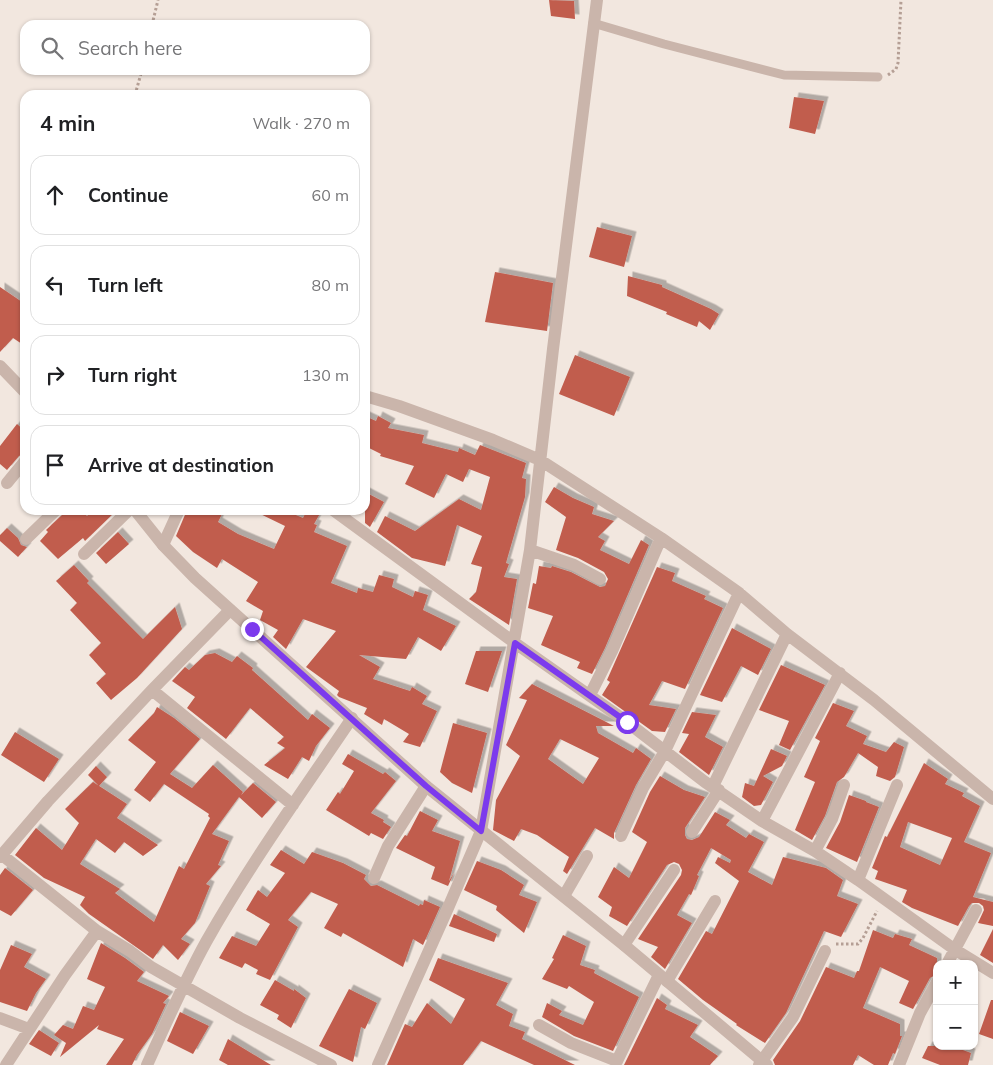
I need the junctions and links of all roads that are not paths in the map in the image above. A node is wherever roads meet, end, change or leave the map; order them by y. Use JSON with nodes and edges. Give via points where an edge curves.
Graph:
{"nodes":[{"id":1,"x":597,"y":0,"type":"edge"},
{"id":2,"x":593,"y":23,"type":"junction"},
{"id":3,"x":878,"y":77,"type":"road end"},
{"id":4,"x":0,"y":366,"type":"edge"},
{"id":5,"x":20,"y":387,"type":"edge"},
{"id":6,"x":370,"y":397,"type":"edge"},
{"id":7,"x":540,"y":460,"type":"junction"},
{"id":8,"x":20,"y":467,"type":"edge"},
{"id":9,"x":7,"y":483,"type":"dead end"},
{"id":10,"x":51,"y":515,"type":"edge"},
{"id":11,"x":124,"y":515,"type":"edge"},
{"id":12,"x":139,"y":515,"type":"edge"},
{"id":13,"x":178,"y":515,"type":"edge"},
{"id":14,"x":340,"y":515,"type":"edge"},
{"id":15,"x":661,"y":538,"type":"junction"},
{"id":16,"x":26,"y":539,"type":"dead end"},
{"id":17,"x":163,"y":545,"type":"junction"},
{"id":18,"x":530,"y":550,"type":"junction"},
{"id":19,"x":84,"y":554,"type":"dead end"},
{"id":20,"x":600,"y":579,"type":"dead end"},
{"id":21,"x":739,"y":593,"type":"junction"},
{"id":22,"x":230,"y":610,"type":"junction"},
{"id":23,"x":787,"y":634,"type":"junction"},
{"id":24,"x":515,"y":643,"type":"junction"},
{"id":25,"x":840,"y":673,"type":"junction"},
{"id":26,"x":152,"y":690,"type":"junction"},
{"id":27,"x":590,"y":695,"type":"junction"},
{"id":28,"x":352,"y":718,"type":"junction"},
{"id":29,"x":665,"y":751,"type":"junction"},
{"id":30,"x":897,"y":784,"type":"dead end"},
{"id":31,"x":844,"y":785,"type":"dead end"},
{"id":32,"x":426,"y":786,"type":"junction"},
{"id":33,"x":716,"y":788,"type":"junction"},
{"id":34,"x":993,"y":798,"type":"edge"},
{"id":35,"x":293,"y":805,"type":"junction"},
{"id":36,"x":762,"y":820,"type":"junction"},
{"id":37,"x":481,"y":831,"type":"junction"},
{"id":38,"x":692,"y":832,"type":"dead end"},
{"id":39,"x":621,"y":836,"type":"dead end"},
{"id":40,"x":815,"y":851,"type":"junction"},
{"id":41,"x":1,"y":856,"type":"edge"},
{"id":42,"x":587,"y":856,"type":"dead end"},
{"id":43,"x":674,"y":870,"type":"dead end"},
{"id":44,"x":374,"y":878,"type":"dead end"},
{"id":45,"x":858,"y":880,"type":"junction"},
{"id":46,"x":564,"y":896,"type":"junction"},
{"id":47,"x":715,"y":901,"type":"dead end"},
{"id":48,"x":976,"y":910,"type":"dead end"},
{"id":49,"x":97,"y":931,"type":"junction"},
{"id":50,"x":624,"y":945,"type":"junction"},
{"id":51,"x":954,"y":949,"type":"junction"},
{"id":52,"x":825,"y":951,"type":"road end"},
{"id":53,"x":948,"y":960,"type":"edge"},
{"id":54,"x":993,"y":973,"type":"edge"},
{"id":55,"x":663,"y":978,"type":"junction"},
{"id":56,"x":183,"y":985,"type":"junction"},
{"id":57,"x":933,"y":989,"type":"edge"},
{"id":58,"x":0,"y":1018,"type":"edge"},
{"id":59,"x":539,"y":1025,"type":"dead end"},
{"id":60,"x":29,"y":1029,"type":"junction"},
{"id":61,"x":618,"y":1063,"type":"edge"},
{"id":62,"x":763,"y":1064,"type":"edge"},
{"id":63,"x":6,"y":1065,"type":"edge"},
{"id":64,"x":146,"y":1065,"type":"edge"},
{"id":65,"x":331,"y":1065,"type":"edge"},
{"id":66,"x":378,"y":1065,"type":"edge"},
{"id":67,"x":899,"y":1065,"type":"edge"}],
"edges":[{"from":1,"to":2,"type":"street"},
{"from":2,"to":3,"type":"lane","via":[[784,75]]},
{"from":2,"to":7,"type":"street"},
{"from":4,"to":5,"type":"street"},
{"from":6,"to":7,"type":"street","via":[[493,440]]},
{"from":7,"to":15,"type":"street"},
{"from":7,"to":18,"type":"street"},
{"from":8,"to":9,"type":"street"},
{"from":10,"to":16,"type":"street"},
{"from":11,"to":19,"type":"street"},
{"from":12,"to":17,"type":"street"},
{"from":13,"to":17,"type":"street"},
{"from":14,"to":24,"type":"street"},
{"from":15,"to":21,"type":"street"},
{"from":15,"to":27,"type":"street"},
{"from":17,"to":22,"type":"street"},
{"from":18,"to":20,"type":"street","via":[[574,565]]},
{"from":18,"to":24,"type":"street"},
{"from":21,"to":23,"type":"street"},
{"from":21,"to":29,"type":"street"},
{"from":22,"to":26,"type":"street"},
{"from":22,"to":28,"type":"street"},
{"from":23,"to":25,"type":"street"},
{"from":23,"to":33,"type":"street"},
{"from":24,"to":27,"type":"street"},
{"from":24,"to":37,"type":"street"},
{"from":25,"to":34,"type":"street"},
{"from":25,"to":36,"type":"street"},
{"from":26,"to":35,"type":"street"},
{"from":26,"to":41,"type":"street"},
{"from":27,"to":29,"type":"street"},
{"from":28,"to":32,"type":"street"},
{"from":28,"to":35,"type":"street"},
{"from":29,"to":33,"type":"street"},
{"from":29,"to":39,"type":"street"},
{"from":30,"to":45,"type":"street"},
{"from":31,"to":40,"type":"street","via":[[832,819]]},
{"from":32,"to":37,"type":"street"},
{"from":32,"to":44,"type":"street","via":[[388,846]]},
{"from":33,"to":36,"type":"street"},
{"from":33,"to":38,"type":"street"},
{"from":35,"to":56,"type":"street","via":[[231,901]]},
{"from":36,"to":40,"type":"street"},
{"from":37,"to":46,"type":"street"},
{"from":37,"to":66,"type":"street"},
{"from":40,"to":45,"type":"street"},
{"from":41,"to":49,"type":"street"},
{"from":42,"to":46,"type":"street"},
{"from":43,"to":50,"type":"street"},
{"from":45,"to":51,"type":"street"},
{"from":46,"to":50,"type":"street"},
{"from":47,"to":55,"type":"street"},
{"from":48,"to":51,"type":"street"},
{"from":49,"to":56,"type":"street"},
{"from":49,"to":60,"type":"street"},
{"from":50,"to":55,"type":"street"},
{"from":51,"to":53,"type":"street"},
{"from":51,"to":54,"type":"street"},
{"from":52,"to":62,"type":"street","via":[[793,1017]]},
{"from":55,"to":61,"type":"street"},
{"from":55,"to":62,"type":"street"},
{"from":56,"to":64,"type":"street"},
{"from":56,"to":65,"type":"street"},
{"from":57,"to":67,"type":"street"},
{"from":58,"to":60,"type":"street"},
{"from":59,"to":61,"type":"street"},
{"from":60,"to":63,"type":"street"}]}
